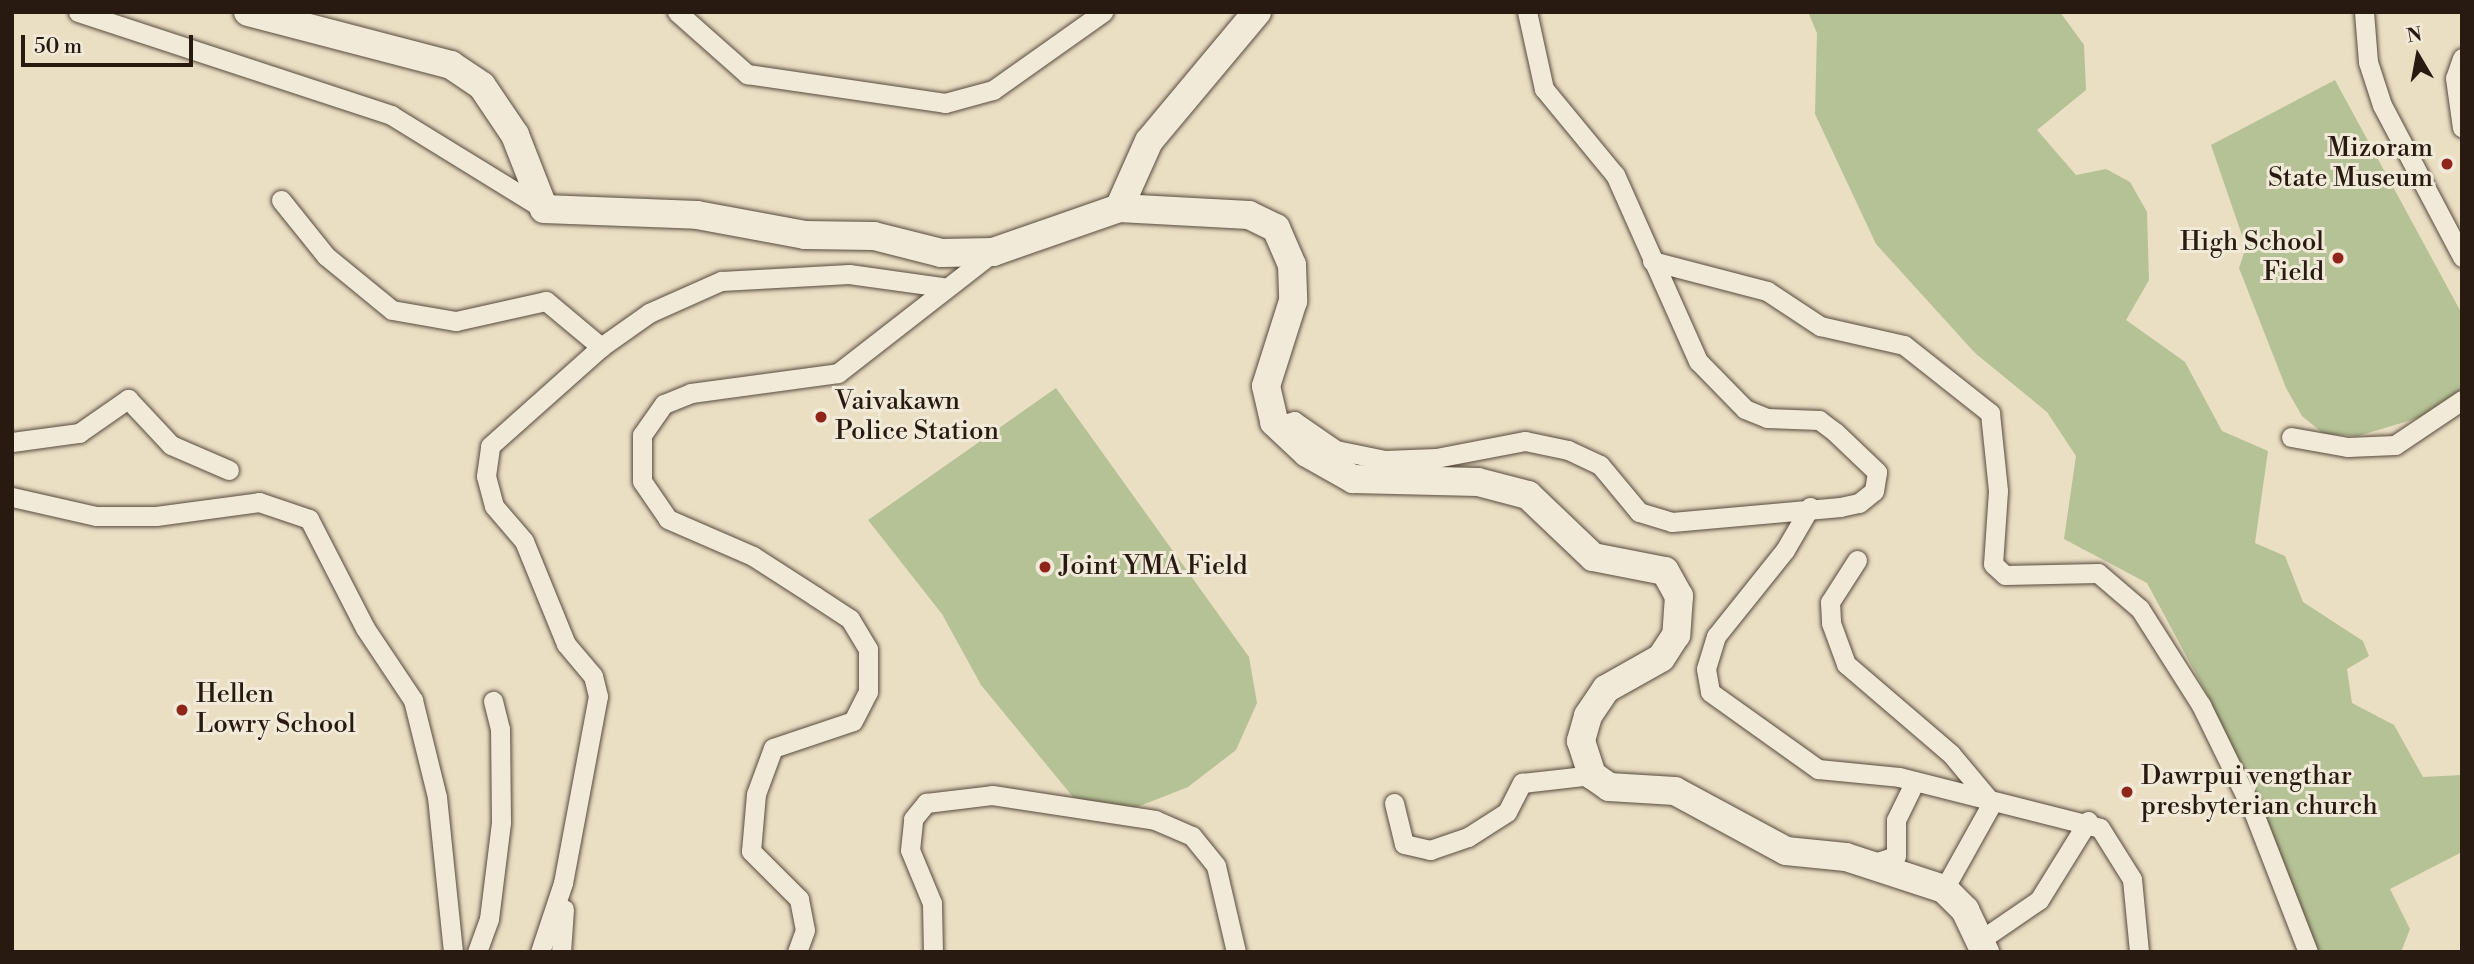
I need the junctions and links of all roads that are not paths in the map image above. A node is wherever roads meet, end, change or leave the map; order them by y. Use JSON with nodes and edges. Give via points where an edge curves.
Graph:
{"nodes":[{"id":1,"x":78,"y":12,"type":"edge"},
{"id":2,"x":248,"y":12,"type":"edge"},
{"id":3,"x":677,"y":12,"type":"edge"},
{"id":4,"x":1103,"y":12,"type":"edge"},
{"id":5,"x":1257,"y":12,"type":"edge"},
{"id":6,"x":1527,"y":12,"type":"edge"},
{"id":7,"x":2364,"y":12,"type":"edge"},
{"id":8,"x":2462,"y":58,"type":"edge"},
{"id":9,"x":2462,"y":128,"type":"edge"},
{"id":10,"x":281,"y":200,"type":"dead end"},
{"id":11,"x":1119,"y":208,"type":"junction"},
{"id":12,"x":544,"y":209,"type":"junction"},
{"id":13,"x":993,"y":252,"type":"junction"},
{"id":14,"x":2462,"y":257,"type":"edge"},
{"id":15,"x":1652,"y":261,"type":"junction"},
{"id":16,"x":943,"y":287,"type":"junction"},
{"id":17,"x":601,"y":347,"type":"junction"},
{"id":18,"x":2462,"y":400,"type":"edge"},
{"id":19,"x":1277,"y":426,"type":"junction"},
{"id":20,"x":2291,"y":438,"type":"dead end"},
{"id":21,"x":12,"y":442,"type":"edge"},
{"id":22,"x":229,"y":470,"type":"dead end"},
{"id":23,"x":12,"y":497,"type":"edge"},
{"id":24,"x":1810,"y":508,"type":"junction"},
{"id":25,"x":1857,"y":560,"type":"dead end"},
{"id":26,"x":493,"y":701,"type":"dead end"},
{"id":27,"x":1592,"y":775,"type":"junction"},
{"id":28,"x":1914,"y":781,"type":"junction"},
{"id":29,"x":1394,"y":803,"type":"dead end"},
{"id":30,"x":1992,"y":803,"type":"junction"},
{"id":31,"x":2088,"y":821,"type":"junction"},
{"id":32,"x":1871,"y":864,"type":"junction"},
{"id":33,"x":563,"y":883,"type":"junction"},
{"id":34,"x":1944,"y":889,"type":"junction"},
{"id":35,"x":1983,"y":945,"type":"edge"},
{"id":36,"x":453,"y":952,"type":"edge"},
{"id":37,"x":477,"y":952,"type":"edge"},
{"id":38,"x":540,"y":952,"type":"edge"},
{"id":39,"x":561,"y":952,"type":"edge"},
{"id":40,"x":797,"y":952,"type":"edge"},
{"id":41,"x":933,"y":952,"type":"edge"},
{"id":42,"x":1236,"y":952,"type":"edge"},
{"id":43,"x":2139,"y":952,"type":"edge"},
{"id":44,"x":2308,"y":952,"type":"edge"}],
"edges":[{"from":1,"to":12,"type":"street","via":[[391,115]]},
{"from":2,"to":12,"type":"street","via":[[451,65],[482,86],[514,135]]},
{"from":3,"to":4,"type":"street","via":[[747,74],[945,103],[993,90]]},
{"from":5,"to":11,"type":"street","via":[[1149,141]]},
{"from":6,"to":15,"type":"street","via":[[1544,89],[1615,175]]},
{"from":7,"to":14,"type":"street","via":[[2368,62],[2382,105]]},
{"from":8,"to":9,"type":"street","via":[[2455,78]]},
{"from":10,"to":17,"type":"street","via":[[326,256],[392,310],[456,321],[546,301]]},
{"from":11,"to":13,"type":"street"},
{"from":11,"to":19,"type":"street","via":[[1249,215],[1276,229],[1292,265],[1293,301],[1266,386]]},
{"from":12,"to":13,"type":"street","via":[[697,215],[805,235],[874,236],[941,253]]},
{"from":13,"to":16,"type":"street"},
{"from":15,"to":24,"type":"street","via":[[1698,362],[1734,401],[1768,418],[1819,420],[1865,454],[1877,472],[1874,491],[1860,503]]},
{"from":15,"to":44,"type":"street","via":[[1767,291],[1820,326],[1904,345],[1990,413],[1998,491],[1993,564],[2005,575],[2098,573],[2140,609],[2201,705],[2253,811]]},
{"from":16,"to":17,"type":"street","via":[[849,274],[721,281],[649,313]]},
{"from":16,"to":40,"type":"street","via":[[838,373],[691,393],[664,404],[642,435],[642,481],[668,519],[753,556],[815,596],[850,619],[868,649],[868,692],[853,721],[773,748],[755,794],[751,851],[799,899],[805,914]]},
{"from":17,"to":33,"type":"street","via":[[497,438],[486,477],[494,506],[529,553],[566,644],[596,685]]},
{"from":18,"to":20,"type":"street","via":[[2395,444],[2348,447]]},
{"from":19,"to":24,"type":"street","via":[[1294,421],[1336,450],[1385,460],[1445,457],[1525,441],[1568,450],[1600,465],[1639,512],[1672,522]]},
{"from":19,"to":27,"type":"street","via":[[1307,453],[1353,479],[1478,482],[1528,495],[1593,557],[1665,571],[1679,596],[1676,635],[1661,658],[1606,689],[1588,716],[1581,741]]},
{"from":21,"to":22,"type":"street","via":[[79,433],[128,399],[172,445]]},
{"from":23,"to":36,"type":"street","via":[[96,516],[156,516],[259,502],[309,519],[365,628],[413,700],[437,797]]},
{"from":24,"to":28,"type":"street","via":[[1785,550],[1716,636],[1706,669],[1710,692],[1818,769]]},
{"from":25,"to":30,"type":"street","via":[[1830,602],[1830,623],[1846,664],[1951,754]]},
{"from":26,"to":37,"type":"street","via":[[500,729],[501,822],[489,919]]},
{"from":27,"to":29,"type":"street","via":[[1522,783],[1507,812],[1468,837],[1430,850],[1404,844]]},
{"from":27,"to":32,"type":"street","via":[[1609,787],[1675,791],[1786,851]]},
{"from":28,"to":30,"type":"street"},
{"from":28,"to":32,"type":"street","via":[[1896,820],[1896,856]]},
{"from":30,"to":31,"type":"street"},
{"from":30,"to":34,"type":"street"},
{"from":31,"to":35,"type":"street","via":[[2039,900]]},
{"from":31,"to":43,"type":"street","via":[[2119,851],[2132,879]]},
{"from":32,"to":34,"type":"street"},
{"from":33,"to":38,"type":"street"},
{"from":33,"to":39,"type":"street"},
{"from":34,"to":35,"type":"street"},
{"from":41,"to":42,"type":"street","via":[[932,902],[910,850],[913,819],[926,803],[992,795],[1155,820],[1192,836],[1216,866]]}]}
